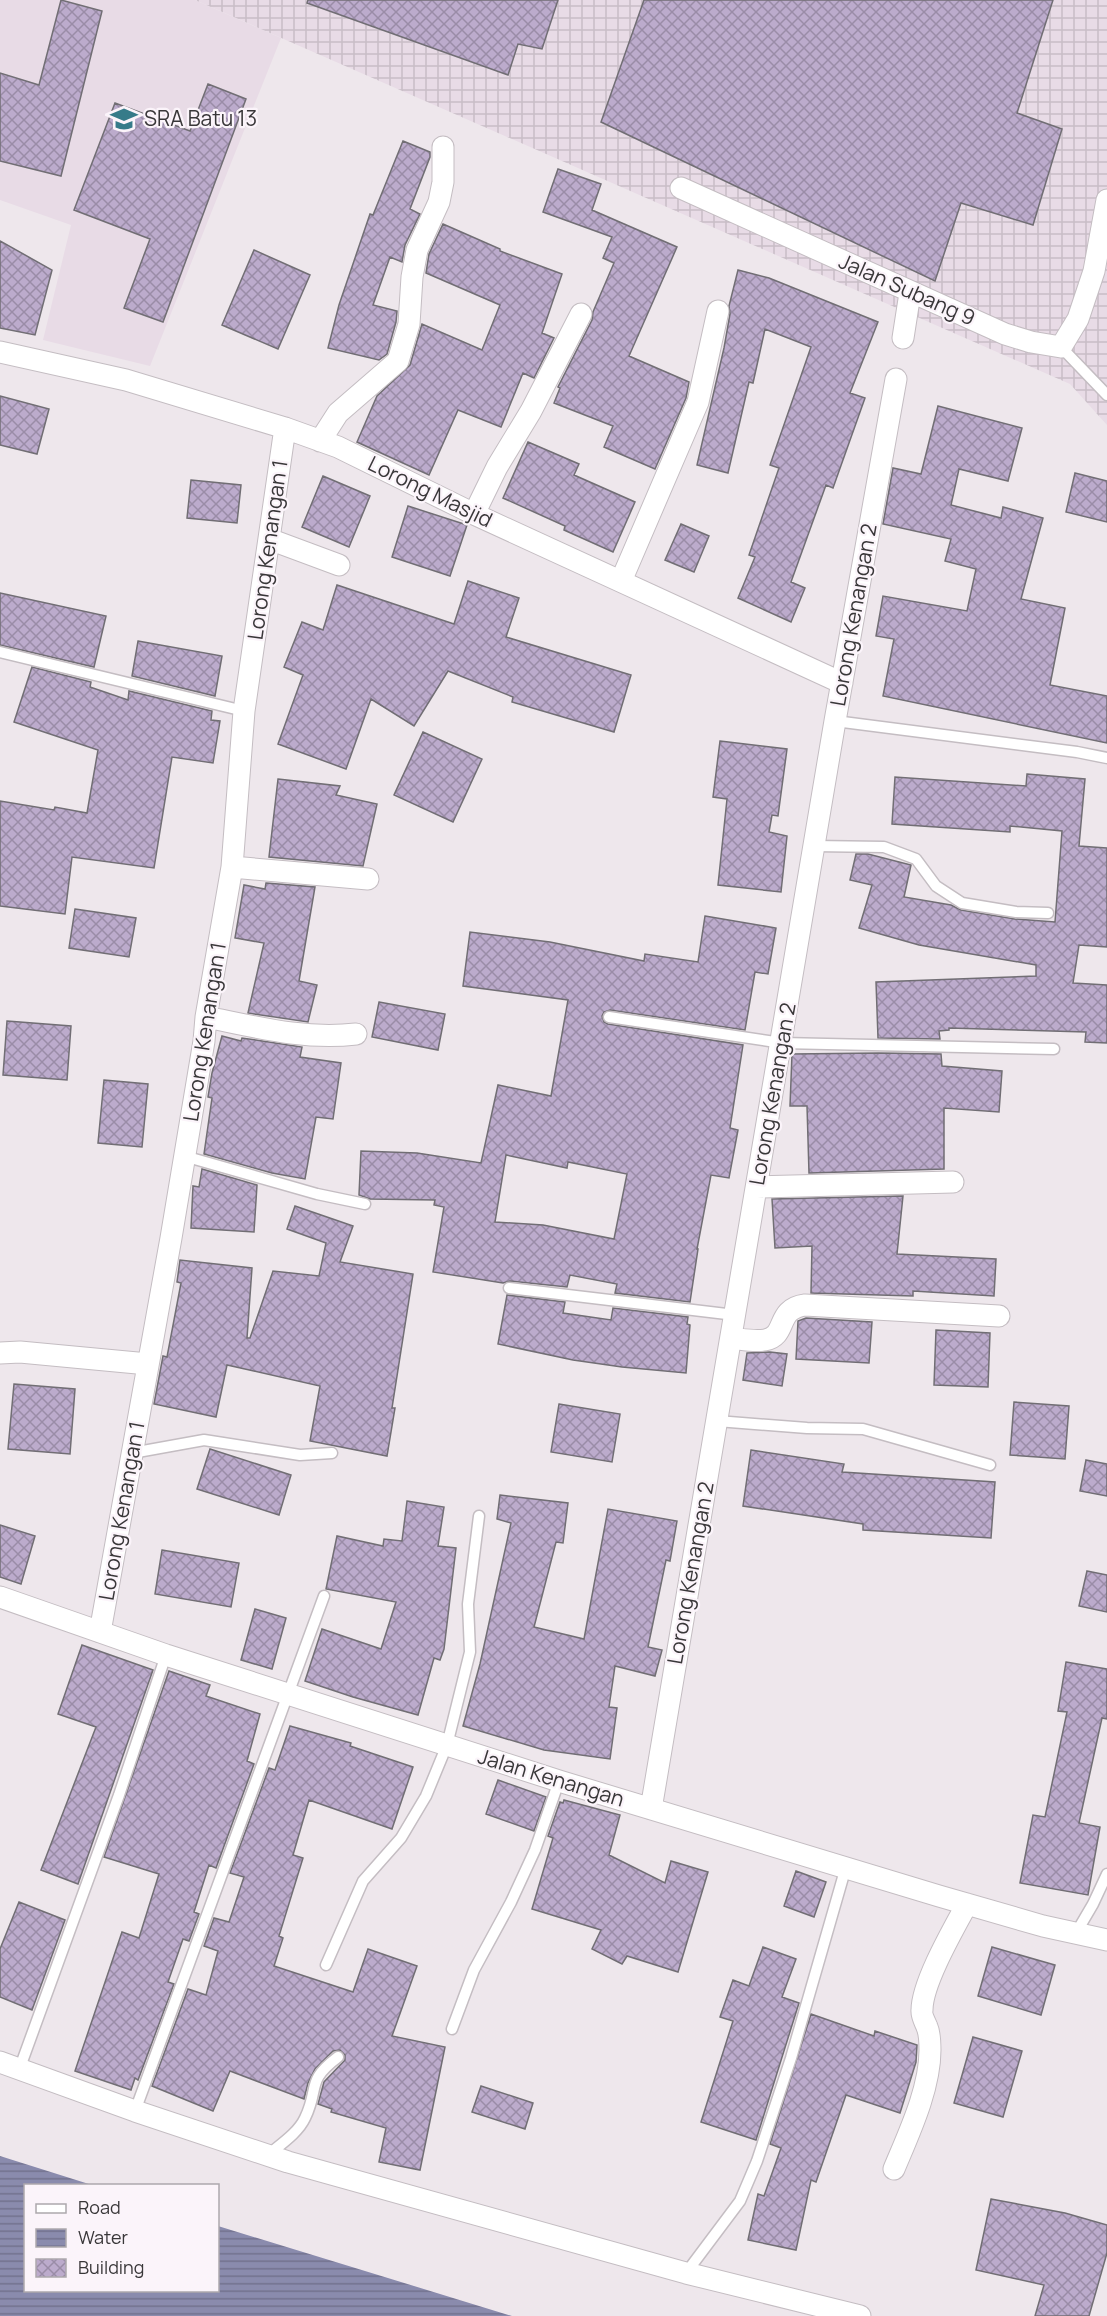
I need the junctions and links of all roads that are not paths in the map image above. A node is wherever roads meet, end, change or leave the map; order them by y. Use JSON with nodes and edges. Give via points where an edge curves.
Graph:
{"nodes":[{"id":1,"x":443,"y":147,"type":"dead end"},
{"id":2,"x":681,"y":188,"type":"dead end"},
{"id":3,"x":1107,"y":200,"type":"edge"},
{"id":4,"x":1100,"y":276,"type":"edge"},
{"id":5,"x":910,"y":293,"type":"junction"},
{"id":6,"x":718,"y":310,"type":"dead end"},
{"id":7,"x":581,"y":314,"type":"dead end"},
{"id":8,"x":903,"y":338,"type":"dead end"},
{"id":9,"x":1061,"y":347,"type":"junction"},
{"id":10,"x":0,"y":352,"type":"edge"},
{"id":11,"x":896,"y":379,"type":"dead end"},
{"id":12,"x":1107,"y":395,"type":"edge"},
{"id":13,"x":285,"y":428,"type":"junction"},
{"id":14,"x":320,"y":441,"type":"junction"},
{"id":15,"x":474,"y":514,"type":"junction"},
{"id":16,"x":269,"y":539,"type":"junction"},
{"id":17,"x":339,"y":565,"type":"dead end"},
{"id":18,"x":621,"y":581,"type":"junction"},
{"id":19,"x":0,"y":652,"type":"edge"},
{"id":20,"x":842,"y":683,"type":"junction"},
{"id":21,"x":244,"y":711,"type":"junction"},
{"id":22,"x":835,"y":721,"type":"junction"},
{"id":23,"x":1107,"y":758,"type":"edge"},
{"id":24,"x":814,"y":846,"type":"junction"},
{"id":25,"x":232,"y":867,"type":"junction"},
{"id":26,"x":368,"y":879,"type":"dead end"},
{"id":27,"x":1048,"y":913,"type":"dead end"},
{"id":28,"x":206,"y":1017,"type":"junction"},
{"id":29,"x":609,"y":1017,"type":"dead end"},
{"id":30,"x":356,"y":1034,"type":"dead end"},
{"id":31,"x":782,"y":1043,"type":"junction"},
{"id":32,"x":1054,"y":1049,"type":"dead end"},
{"id":33,"x":184,"y":1156,"type":"junction"},
{"id":34,"x":953,"y":1182,"type":"dead end"},
{"id":35,"x":757,"y":1187,"type":"junction"},
{"id":36,"x":365,"y":1204,"type":"dead end"},
{"id":37,"x":509,"y":1288,"type":"dead end"},
{"id":38,"x":735,"y":1315,"type":"junction"},
{"id":39,"x":999,"y":1316,"type":"dead end"},
{"id":40,"x":731,"y":1338,"type":"junction"},
{"id":41,"x":0,"y":1353,"type":"edge"},
{"id":42,"x":148,"y":1364,"type":"junction"},
{"id":43,"x":717,"y":1421,"type":"junction"},
{"id":44,"x":132,"y":1453,"type":"junction"},
{"id":45,"x":332,"y":1453,"type":"dead end"},
{"id":46,"x":990,"y":1465,"type":"dead end"},
{"id":47,"x":478,"y":1516,"type":"dead end"},
{"id":48,"x":324,"y":1596,"type":"dead end"},
{"id":49,"x":0,"y":1597,"type":"edge"},
{"id":50,"x":100,"y":1632,"type":"junction"},
{"id":51,"x":166,"y":1654,"type":"junction"},
{"id":52,"x":290,"y":1693,"type":"junction"},
{"id":53,"x":447,"y":1745,"type":"junction"},
{"id":54,"x":559,"y":1781,"type":"junction"},
{"id":55,"x":651,"y":1809,"type":"junction"},
{"id":56,"x":846,"y":1867,"type":"junction"},
{"id":57,"x":1107,"y":1874,"type":"edge"},
{"id":58,"x":967,"y":1904,"type":"junction"},
{"id":59,"x":1076,"y":1933,"type":"junction"},
{"id":60,"x":1107,"y":1940,"type":"edge"},
{"id":61,"x":326,"y":1965,"type":"dead end"},
{"id":62,"x":452,"y":2029,"type":"dead end"},
{"id":63,"x":338,"y":2057,"type":"dead end"},
{"id":64,"x":10,"y":2066,"type":"edge"},
{"id":65,"x":135,"y":2111,"type":"junction"},
{"id":66,"x":268,"y":2155,"type":"junction"},
{"id":67,"x":894,"y":2169,"type":"dead end"},
{"id":68,"x":686,"y":2273,"type":"junction"},
{"id":69,"x":860,"y":2316,"type":"edge"}],
"edges":[{"from":1,"to":14,"type":"street","via":[[439,202],[417,250],[409,324],[398,361],[338,413]]},
{"from":2,"to":5,"type":"street","name":"Jalan Subang 9"},
{"from":3,"to":4,"type":"street"},
{"from":4,"to":9,"type":"street"},
{"from":5,"to":8,"type":"street"},
{"from":5,"to":9,"type":"street","name":"Jalan Subang 9","via":[[1005,334]]},
{"from":6,"to":18,"type":"street","via":[[698,402]]},
{"from":7,"to":15,"type":"street"},
{"from":9,"to":12,"type":"lane"},
{"from":10,"to":13,"type":"street","name":"Lorong Masjid","via":[[126,380]]},
{"from":11,"to":20,"type":"street","name":"Lorong Kenangan 2"},
{"from":13,"to":14,"type":"street","name":"Lorong Masjid"},
{"from":13,"to":16,"type":"street","name":"Lorong Kenangan 1"},
{"from":14,"to":15,"type":"street","name":"Lorong Masjid"},
{"from":15,"to":18,"type":"street","name":"Lorong Masjid"},
{"from":16,"to":17,"type":"street"},
{"from":16,"to":21,"type":"street","name":"Lorong Kenangan 1"},
{"from":18,"to":20,"type":"street","name":"Lorong Masjid"},
{"from":19,"to":21,"type":"lane"},
{"from":20,"to":22,"type":"street","name":"Lorong Kenangan 2"},
{"from":21,"to":25,"type":"street","name":"Lorong Kenangan 1"},
{"from":22,"to":23,"type":"lane"},
{"from":22,"to":24,"type":"street","name":"Lorong Kenangan 2"},
{"from":24,"to":27,"type":"lane","via":[[884,847],[916,859],[936,886],[962,903]]},
{"from":24,"to":31,"type":"street","name":"Lorong Kenangan 2"},
{"from":25,"to":26,"type":"street"},
{"from":25,"to":28,"type":"street","name":"Lorong Kenangan 1"},
{"from":28,"to":30,"type":"street","via":[[301,1036]]},
{"from":28,"to":33,"type":"street","name":"Lorong Kenangan 1"},
{"from":29,"to":31,"type":"lane"},
{"from":31,"to":32,"type":"lane"},
{"from":31,"to":35,"type":"street","name":"Lorong Kenangan 2"},
{"from":33,"to":36,"type":"lane"},
{"from":33,"to":42,"type":"street","name":"Lorong Kenangan 1"},
{"from":34,"to":35,"type":"street"},
{"from":35,"to":38,"type":"street","name":"Lorong Kenangan 2"},
{"from":37,"to":38,"type":"lane"},
{"from":38,"to":40,"type":"street","name":"Lorong Kenangan 2"},
{"from":39,"to":40,"type":"street","via":[[805,1305],[793,1306],[779,1330],[765,1340]]},
{"from":40,"to":43,"type":"street","name":"Lorong Kenangan 2"},
{"from":41,"to":42,"type":"street"},
{"from":42,"to":44,"type":"street","name":"Lorong Kenangan 1"},
{"from":43,"to":46,"type":"lane","via":[[863,1429]]},
{"from":43,"to":55,"type":"street","name":"Lorong Kenangan 2"},
{"from":44,"to":45,"type":"lane","via":[[204,1440],[300,1455]]},
{"from":44,"to":50,"type":"street","name":"Lorong Kenangan 1"},
{"from":47,"to":53,"type":"lane","via":[[468,1604],[470,1652]]},
{"from":48,"to":52,"type":"lane"},
{"from":49,"to":50,"type":"street","name":"Jalan Kenangan"},
{"from":50,"to":51,"type":"street","name":"Jalan Kenangan"},
{"from":51,"to":52,"type":"street","name":"Jalan Kenangan"},
{"from":51,"to":64,"type":"lane","via":[[119,1796]]},
{"from":52,"to":53,"type":"street","name":"Jalan Kenangan"},
{"from":52,"to":65,"type":"lane"},
{"from":53,"to":54,"type":"street","name":"Jalan Kenangan"},
{"from":53,"to":61,"type":"lane","via":[[426,1796],[401,1838],[363,1881]]},
{"from":54,"to":55,"type":"street","name":"Jalan Kenangan"},
{"from":54,"to":62,"type":"lane","via":[[535,1850],[474,1970]]},
{"from":55,"to":56,"type":"street","name":"Jalan Kenangan"},
{"from":56,"to":58,"type":"street","name":"Jalan Kenangan"},
{"from":56,"to":68,"type":"lane","via":[[757,2161],[740,2201]]},
{"from":57,"to":59,"type":"lane"},
{"from":58,"to":59,"type":"street","name":"Jalan Kenangan"},
{"from":58,"to":67,"type":"street","via":[[926,1987],[921,2012],[928,2030],[929,2068]]},
{"from":59,"to":60,"type":"street","name":"Jalan Kenangan"},
{"from":63,"to":66,"type":"lane","via":[[318,2074],[297,2130]]},
{"from":64,"to":65,"type":"street"},
{"from":65,"to":66,"type":"street"},
{"from":66,"to":68,"type":"street"},
{"from":68,"to":69,"type":"street"}]}
